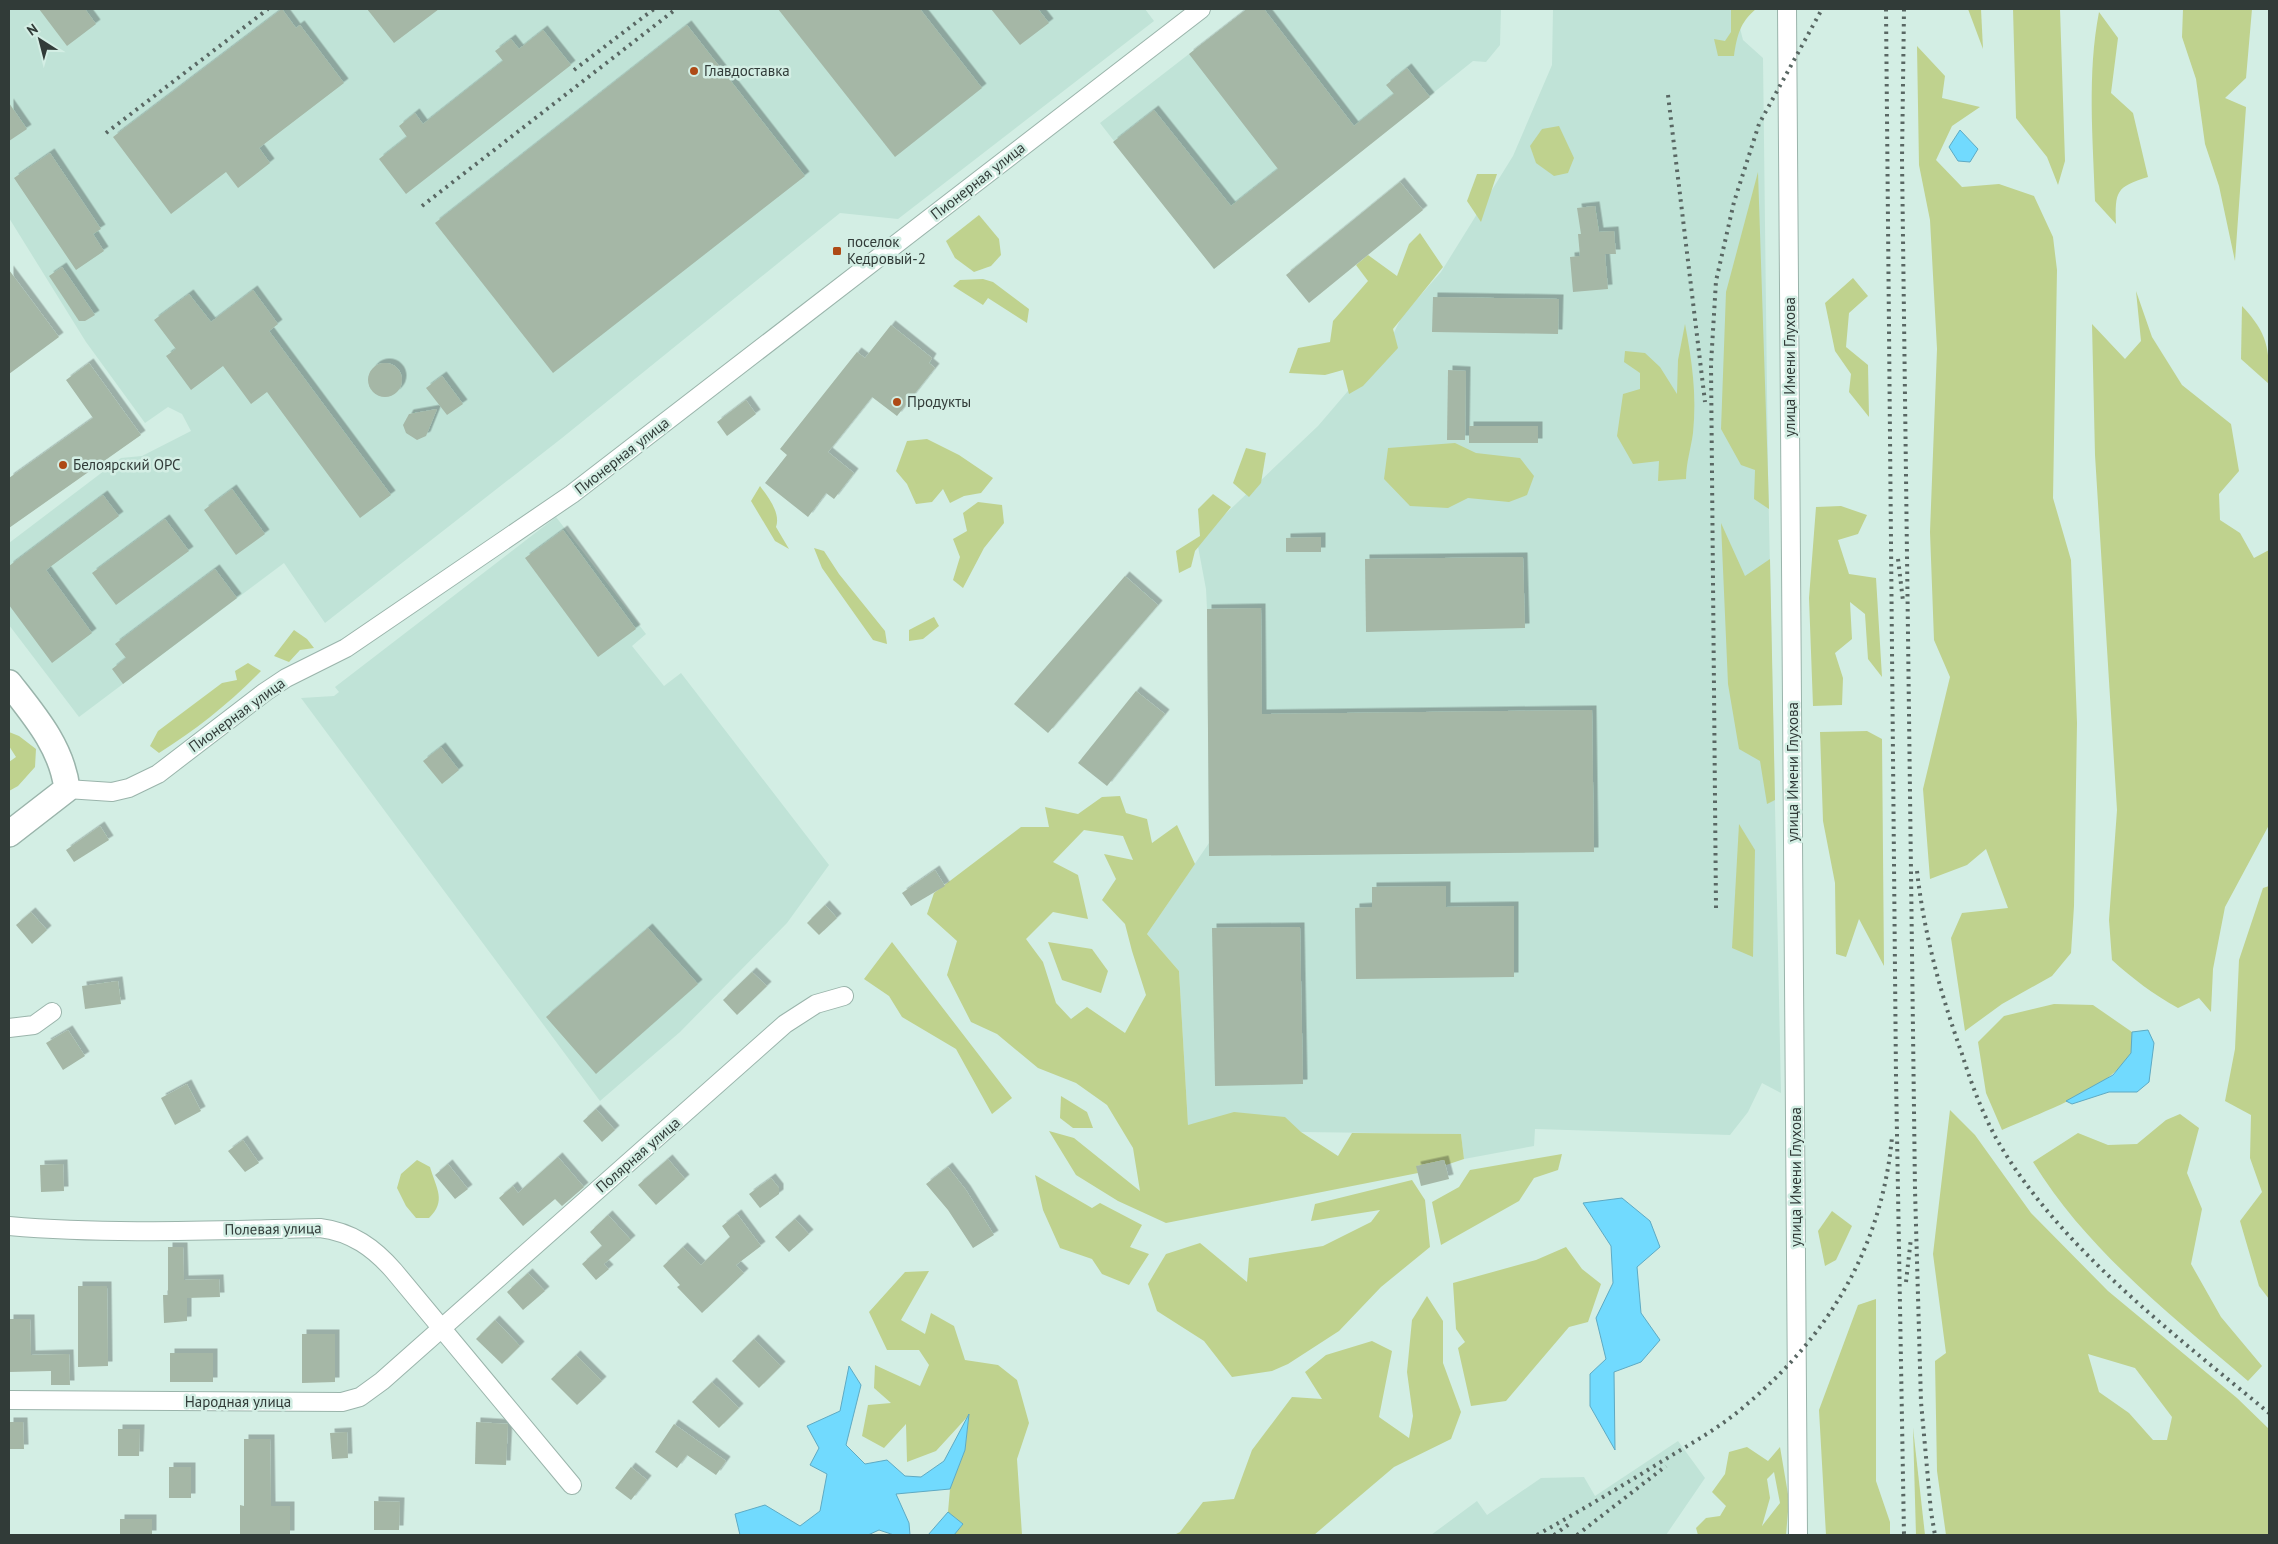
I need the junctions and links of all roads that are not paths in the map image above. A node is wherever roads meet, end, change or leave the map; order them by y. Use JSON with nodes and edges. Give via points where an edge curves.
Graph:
{"nodes":[{"id":1,"x":1201,"y":9,"type":"edge"},
{"id":2,"x":1787,"y":9,"type":"edge"},
{"id":3,"x":9,"y":683,"type":"edge"},
{"id":4,"x":67,"y":789,"type":"junction"},
{"id":5,"x":9,"y":834,"type":"edge"},
{"id":6,"x":844,"y":996,"type":"dead end"},
{"id":7,"x":52,"y":1012,"type":"dead end"},
{"id":8,"x":9,"y":1028,"type":"edge"},
{"id":9,"x":9,"y":1226,"type":"edge"},
{"id":10,"x":441,"y":1329,"type":"junction"},
{"id":11,"x":9,"y":1400,"type":"edge"},
{"id":12,"x":572,"y":1485,"type":"dead end"},
{"id":13,"x":1798,"y":1535,"type":"edge"}],
"edges":[{"from":1,"to":4,"type":"street","name":"Пионерная улица","via":[[572,494],[346,648],[272,687],[158,774],[112,792]]},
{"from":2,"to":13,"type":"street","name":"улица Имени Глухова"},
{"from":3,"to":4,"type":"street","via":[[60,757]]},
{"from":4,"to":5,"type":"street"},
{"from":6,"to":10,"type":"street","name":"Полярная улица","via":[[816,1004],[786,1024]]},
{"from":7,"to":8,"type":"street","via":[[34,1025]]},
{"from":9,"to":10,"type":"street","name":"Полевая улица","via":[[64,1230],[338,1230],[364,1242],[381,1256]]},
{"from":10,"to":11,"type":"street","name":"Народная улица","via":[[382,1381],[360,1397],[342,1402]]},
{"from":10,"to":12,"type":"street","name":"Полевая улица"}]}
